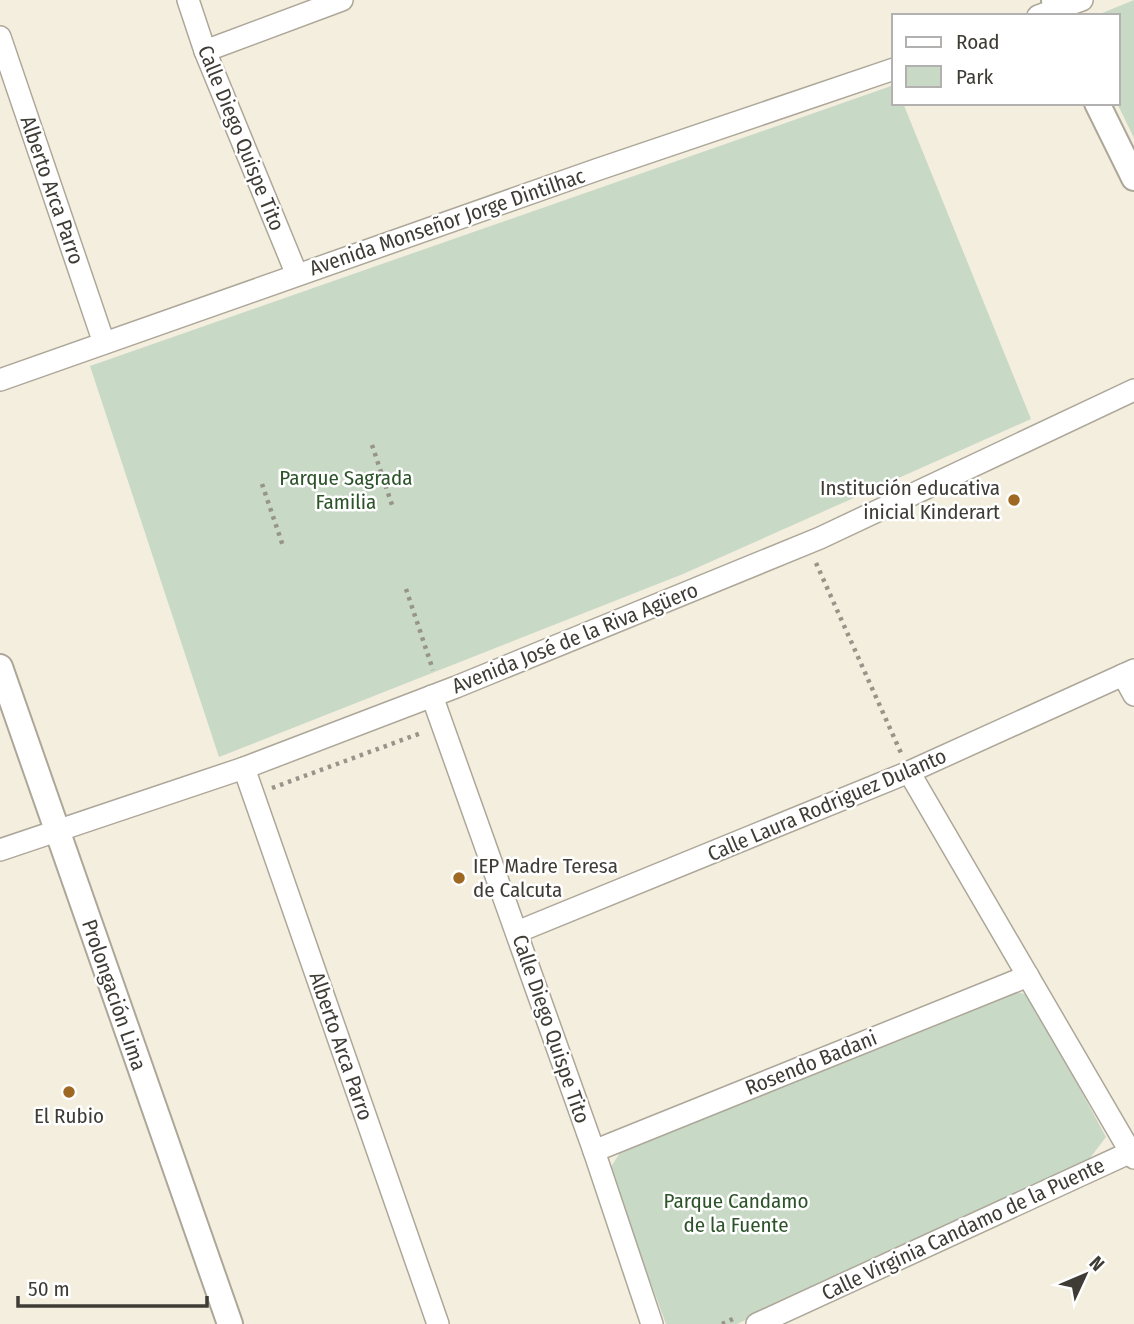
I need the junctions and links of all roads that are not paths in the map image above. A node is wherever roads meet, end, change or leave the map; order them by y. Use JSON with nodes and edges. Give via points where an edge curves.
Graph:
{"nodes":[{"id":1,"x":188,"y":0,"type":"edge"},
{"id":2,"x":342,"y":0,"type":"edge"},
{"id":3,"x":1082,"y":0,"type":"edge"},
{"id":4,"x":1052,"y":10,"type":"edge"},
{"id":5,"x":0,"y":37,"type":"edge"},
{"id":6,"x":205,"y":51,"type":"junction"},
{"id":7,"x":892,"y":70,"type":"edge"},
{"id":8,"x":1098,"y":105,"type":"edge"},
{"id":9,"x":1134,"y":178,"type":"edge"},
{"id":10,"x":297,"y":275,"type":"junction"},
{"id":11,"x":104,"y":343,"type":"junction"},
{"id":12,"x":0,"y":380,"type":"edge"},
{"id":13,"x":1134,"y":390,"type":"edge"},
{"id":14,"x":0,"y":667,"type":"edge"},
{"id":15,"x":1128,"y":672,"type":"edge"},
{"id":16,"x":1134,"y":695,"type":"edge"},
{"id":17,"x":432,"y":696,"type":"junction"},
{"id":18,"x":244,"y":768,"type":"junction"},
{"id":19,"x":909,"y":772,"type":"junction"},
{"id":20,"x":57,"y":831,"type":"junction"},
{"id":21,"x":0,"y":850,"type":"edge"},
{"id":22,"x":517,"y":932,"type":"junction"},
{"id":23,"x":1028,"y":976,"type":"junction"},
{"id":24,"x":594,"y":1151,"type":"junction"},
{"id":25,"x":1133,"y":1155,"type":"edge"},
{"id":26,"x":230,"y":1324,"type":"edge"},
{"id":27,"x":438,"y":1324,"type":"edge"},
{"id":28,"x":652,"y":1324,"type":"edge"},
{"id":29,"x":757,"y":1324,"type":"edge"}],
"edges":[{"from":1,"to":6,"type":"street","name":"Calle Diego Quispe Tito"},
{"from":2,"to":6,"type":"street"},
{"from":3,"to":4,"type":"street"},
{"from":5,"to":11,"type":"street","name":"Alberto Arca Parro"},
{"from":6,"to":10,"type":"street","name":"Calle Diego Quispe Tito"},
{"from":7,"to":10,"type":"street","name":"Avenida Monseñor Jorge Dintilhac"},
{"from":8,"to":9,"type":"street"},
{"from":10,"to":11,"type":"street","name":"Avenida Monseñor Jorge Dintilhac"},
{"from":11,"to":12,"type":"street","name":"Avenida Monseñor Jorge Dintilhac"},
{"from":13,"to":17,"type":"street","name":"Avenida José de la Riva Agüero","via":[[820,538]]},
{"from":14,"to":20,"type":"street","name":"Prolongación Lima"},
{"from":15,"to":16,"type":"street"},
{"from":15,"to":19,"type":"street","name":"Calle Laura Rodriguez Dulanto"},
{"from":17,"to":18,"type":"street","name":"Avenida José de la Riva Agüero"},
{"from":17,"to":22,"type":"street","name":"Calle Diego Quispe Tito"},
{"from":18,"to":20,"type":"street","name":"Avenida José de la Riva Agüero"},
{"from":18,"to":27,"type":"street","name":"Alberto Arca Parro"},
{"from":19,"to":22,"type":"street","name":"Calle Laura Rodriguez Dulanto"},
{"from":19,"to":23,"type":"street"},
{"from":20,"to":21,"type":"street","name":"Avenida José de la Riva Agüero"},
{"from":20,"to":26,"type":"street","name":"Prolongación Lima"},
{"from":22,"to":24,"type":"street","name":"Calle Diego Quispe Tito"},
{"from":23,"to":24,"type":"street","name":"Rosendo Badani"},
{"from":23,"to":25,"type":"street"},
{"from":24,"to":28,"type":"street","name":"Calle Diego Quispe Tito"},
{"from":25,"to":29,"type":"street","name":"Calle Virginia Candamo de la Puente"}]}
